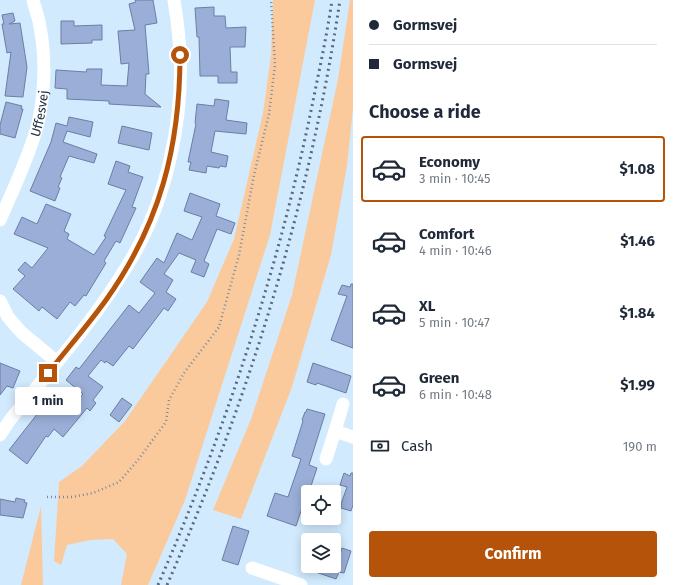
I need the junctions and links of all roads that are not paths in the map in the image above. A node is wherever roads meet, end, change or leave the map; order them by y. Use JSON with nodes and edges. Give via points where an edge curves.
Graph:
{"nodes":[{"id":1,"x":33,"y":0,"type":"edge"},
{"id":2,"x":174,"y":0,"type":"edge"},
{"id":3,"x":0,"y":220,"type":"edge"},
{"id":4,"x":0,"y":301,"type":"edge"},
{"id":5,"x":57,"y":362,"type":"junction"},
{"id":6,"x":343,"y":404,"type":"dead end"},
{"id":7,"x":336,"y":431,"type":"junction"},
{"id":8,"x":0,"y":435,"type":"edge"},
{"id":9,"x":353,"y":437,"type":"edge"},
{"id":10,"x":326,"y":459,"type":"dead end"},
{"id":11,"x":252,"y":568,"type":"dead end"},
{"id":12,"x":301,"y":585,"type":"edge"}],
"edges":[{"from":1,"to":3,"type":"street","name":"Uffesvej","via":[[40,26],[44,60],[43,92],[38,125],[29,153]]},
{"from":2,"to":5,"type":"street","via":[[179,40],[180,86],[176,129],[166,177],[149,225],[128,265],[106,300]]},
{"from":4,"to":5,"type":"street","via":[[8,317],[21,332]]},
{"from":5,"to":8,"type":"street"},
{"from":6,"to":7,"type":"street"},
{"from":7,"to":9,"type":"street"},
{"from":7,"to":10,"type":"street"},
{"from":11,"to":12,"type":"street"}]}
